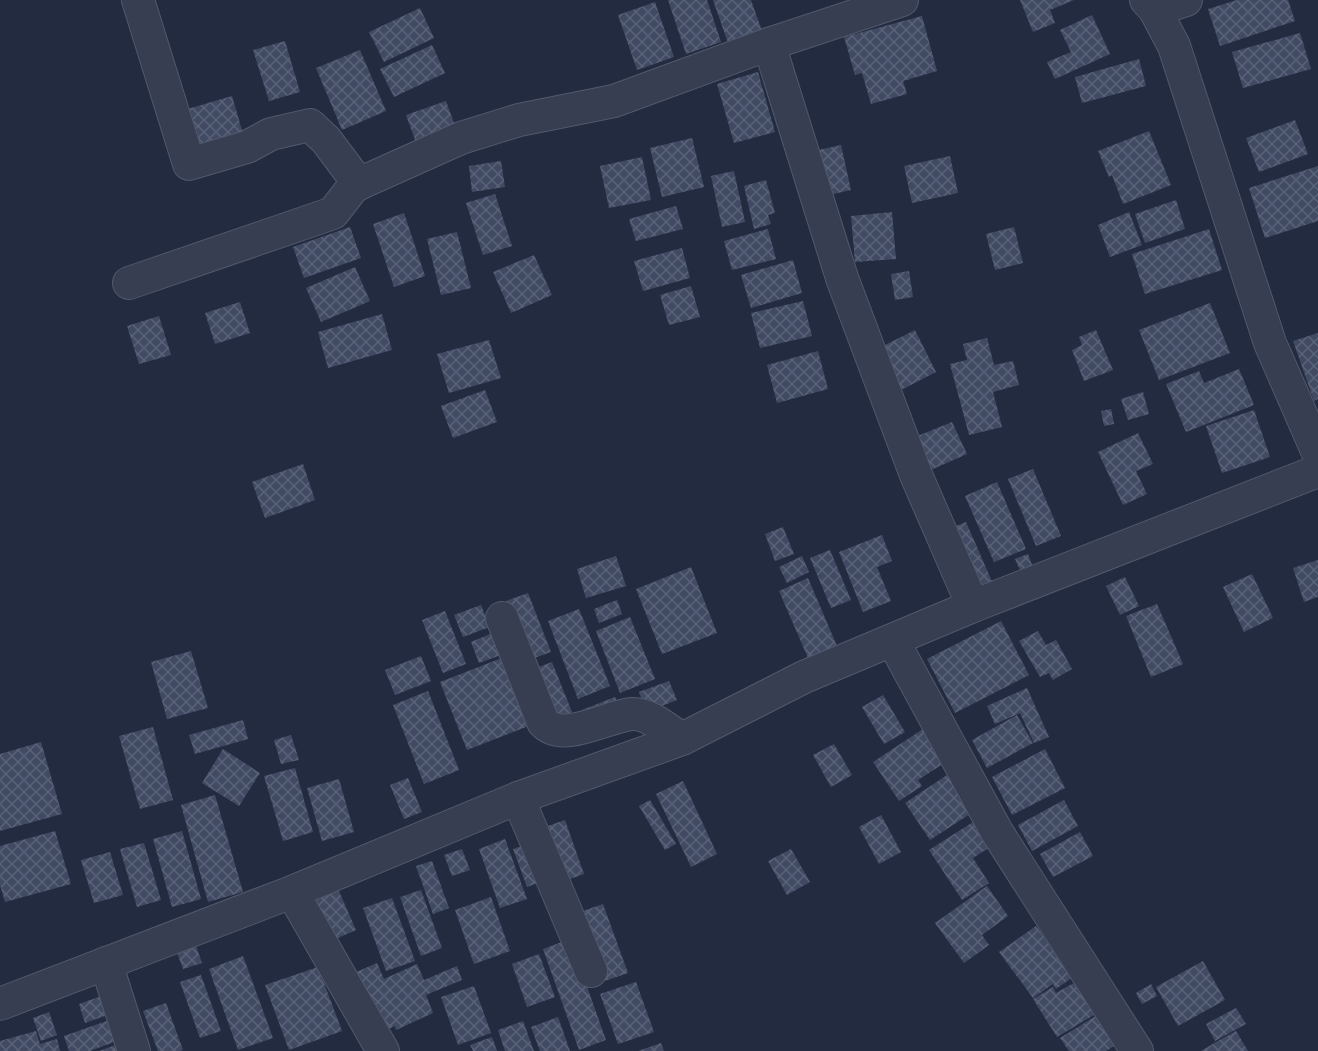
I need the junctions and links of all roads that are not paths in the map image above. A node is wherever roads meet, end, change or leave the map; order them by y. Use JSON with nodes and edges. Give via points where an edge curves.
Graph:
{"nodes":[{"id":1,"x":138,"y":0,"type":"edge"},
{"id":2,"x":902,"y":0,"type":"edge"},
{"id":3,"x":1186,"y":0,"type":"edge"},
{"id":4,"x":1151,"y":5,"type":"edge"},
{"id":5,"x":769,"y":44,"type":"junction"},
{"id":6,"x":359,"y":184,"type":"junction"},
{"id":7,"x":129,"y":283,"type":"dead end"},
{"id":8,"x":1318,"y":453,"type":"edge"},
{"id":9,"x":1318,"y":471,"type":"edge"},
{"id":10,"x":973,"y":606,"type":"junction"},
{"id":11,"x":502,"y":618,"type":"dead end"},
{"id":12,"x":893,"y":641,"type":"junction"},
{"id":13,"x":682,"y":739,"type":"junction"},
{"id":14,"x":518,"y":798,"type":"junction"},
{"id":15,"x":292,"y":892,"type":"junction"},
{"id":16,"x":106,"y":963,"type":"junction"},
{"id":17,"x":591,"y":971,"type":"dead end"},
{"id":18,"x":0,"y":1004,"type":"edge"},
{"id":19,"x":134,"y":1051,"type":"edge"},
{"id":20,"x":383,"y":1051,"type":"edge"},
{"id":21,"x":1137,"y":1051,"type":"edge"}],
"edges":[{"from":1,"to":6,"type":"street","via":[[189,164],[247,147],[271,134],[310,125]]},
{"from":2,"to":5,"type":"street"},
{"from":3,"to":4,"type":"street"},
{"from":4,"to":8,"type":"street","via":[[1174,46],[1270,342]]},
{"from":5,"to":6,"type":"street","via":[[614,101],[519,120],[461,138]]},
{"from":5,"to":10,"type":"street","via":[[842,278],[916,475]]},
{"from":6,"to":7,"type":"street","via":[[333,213]]},
{"from":9,"to":10,"type":"street"},
{"from":10,"to":12,"type":"street"},
{"from":11,"to":13,"type":"street","via":[[548,729],[574,729],[632,714],[644,716]]},
{"from":12,"to":13,"type":"street","via":[[804,677]]},
{"from":12,"to":21,"type":"street","via":[[997,832]]},
{"from":13,"to":14,"type":"street"},
{"from":14,"to":15,"type":"street"},
{"from":14,"to":17,"type":"street"},
{"from":15,"to":16,"type":"street"},
{"from":15,"to":20,"type":"street"},
{"from":16,"to":18,"type":"street"},
{"from":16,"to":19,"type":"street"}]}
